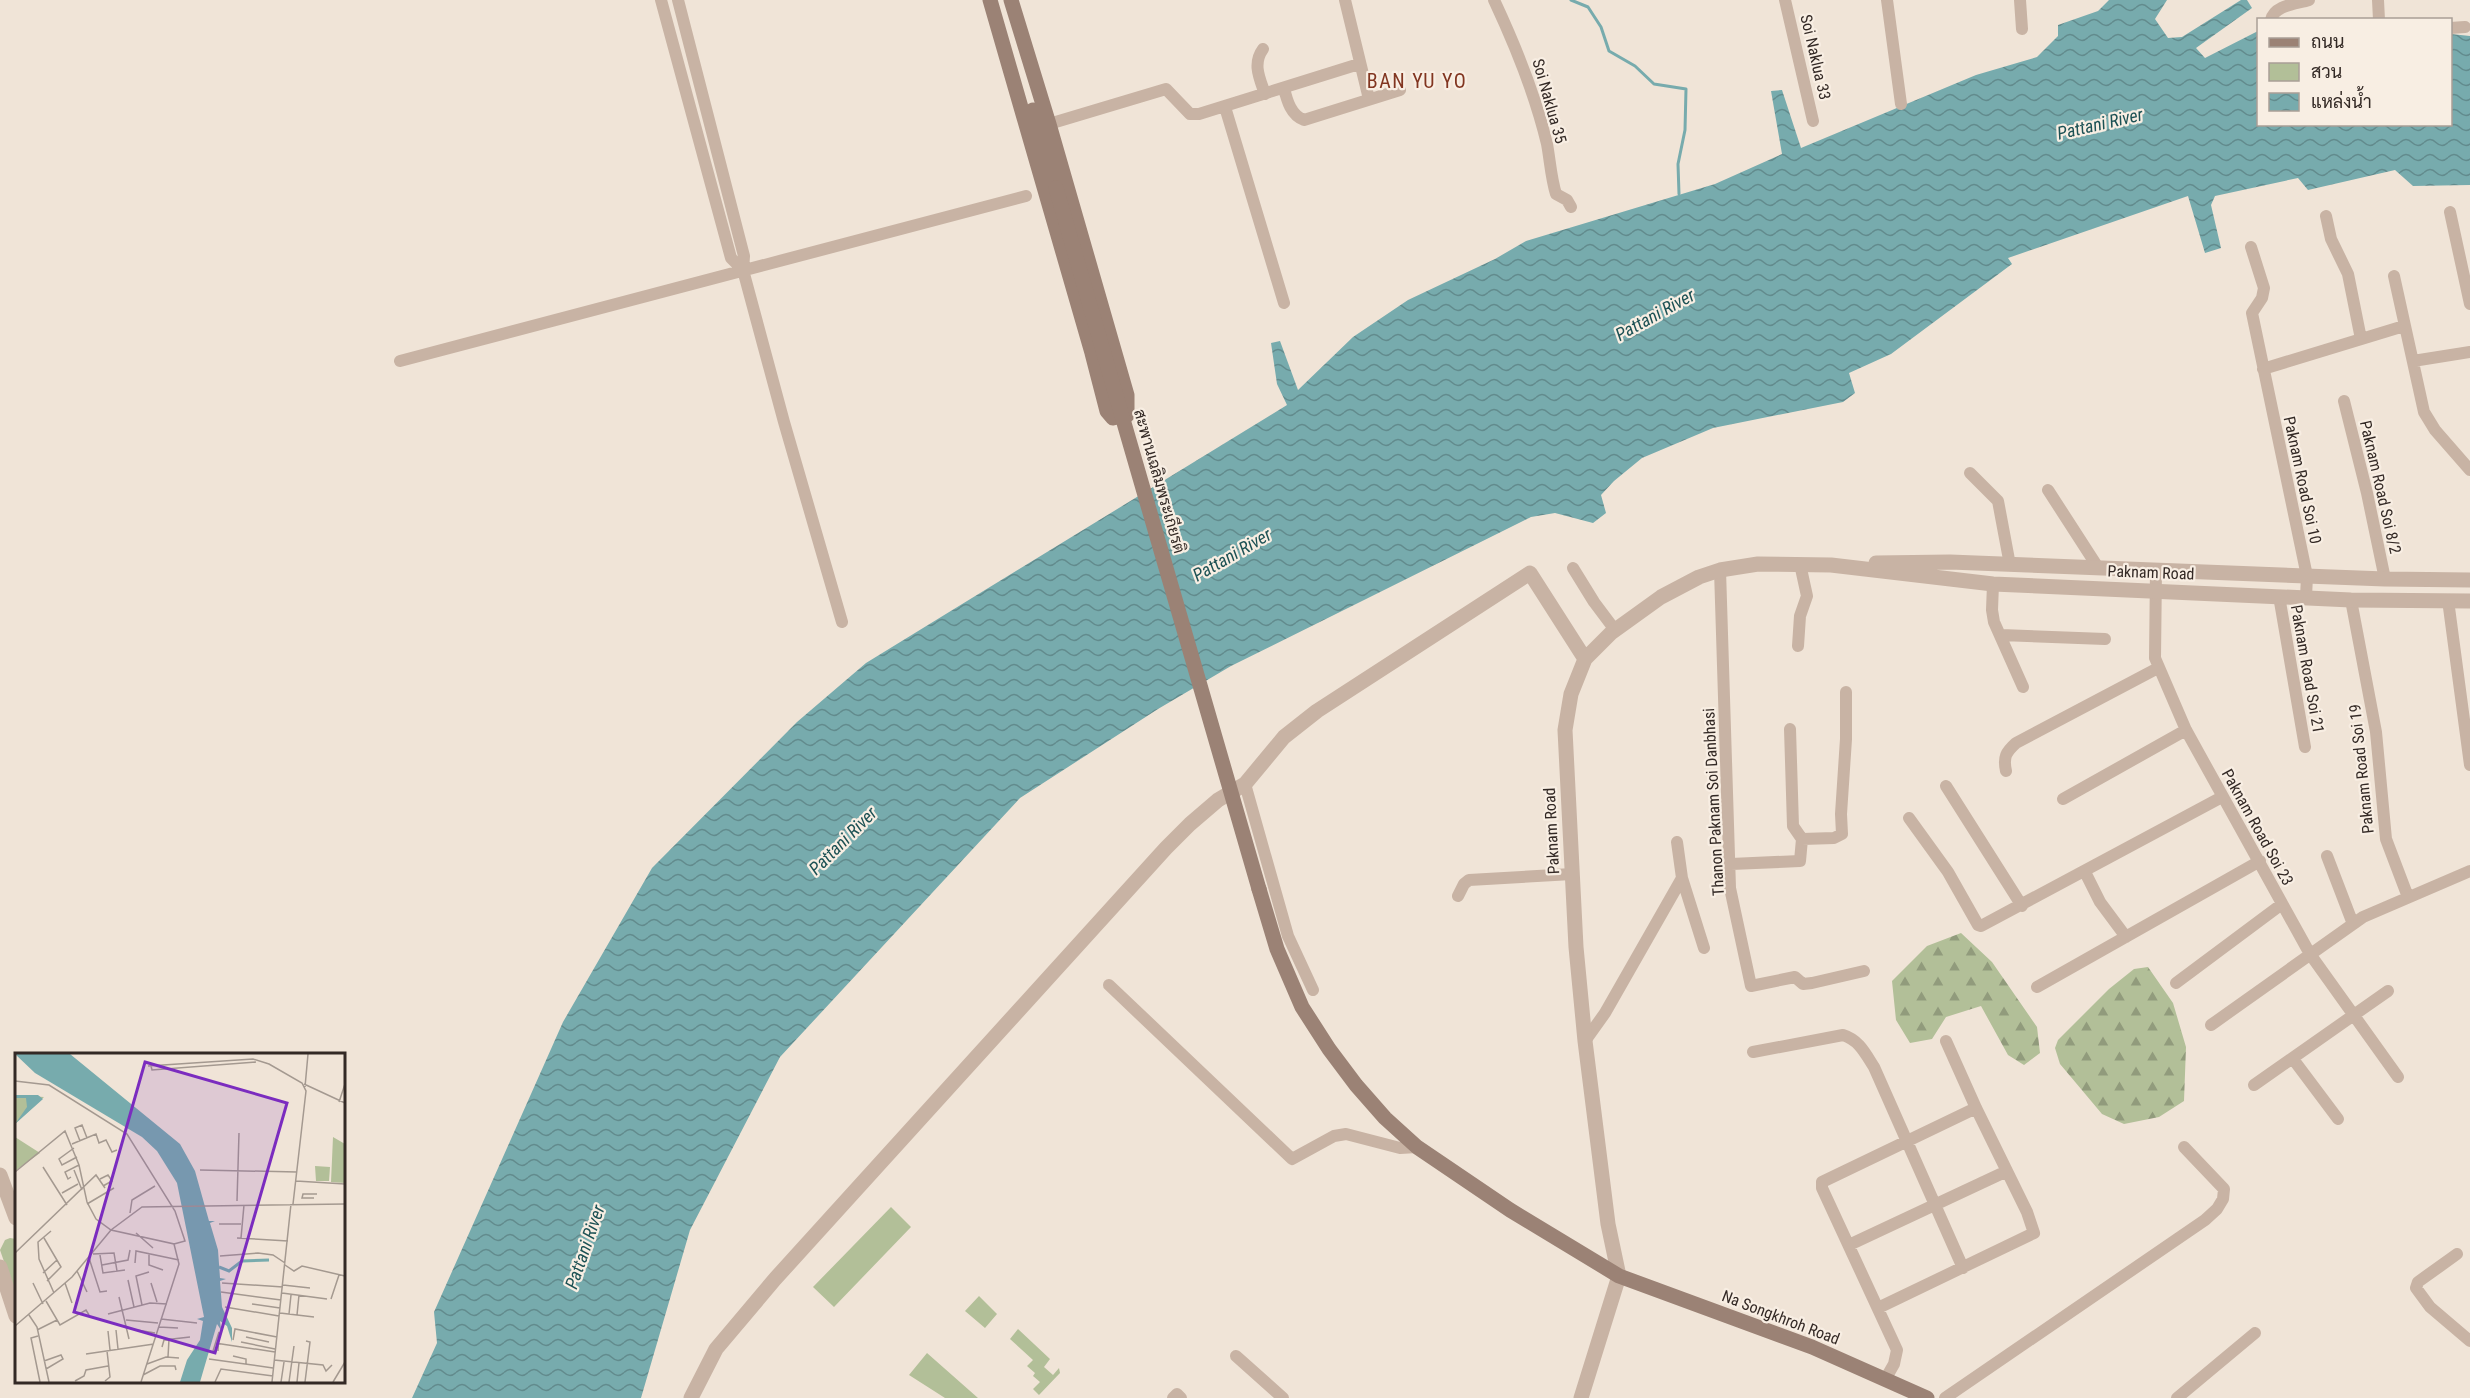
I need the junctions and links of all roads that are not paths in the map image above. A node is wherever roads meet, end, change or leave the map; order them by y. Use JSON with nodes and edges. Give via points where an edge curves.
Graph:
{"nodes":[{"id":1,"x":661,"y":0,"type":"edge"},
{"id":2,"x":678,"y":0,"type":"edge"},
{"id":3,"x":990,"y":0,"type":"edge"},
{"id":4,"x":1000,"y":0,"type":"edge"},
{"id":5,"x":1011,"y":0,"type":"edge"},
{"id":6,"x":1345,"y":0,"type":"edge"},
{"id":7,"x":1494,"y":0,"type":"edge"},
{"id":8,"x":1785,"y":0,"type":"edge"},
{"id":9,"x":1887,"y":0,"type":"edge"},
{"id":10,"x":2019,"y":0,"type":"edge"},
{"id":11,"x":2309,"y":0,"type":"edge"},
{"id":12,"x":2378,"y":0,"type":"edge"},
{"id":13,"x":2271,"y":18,"type":"edge"},
{"id":14,"x":2379,"y":18,"type":"edge"},
{"id":15,"x":2465,"y":27,"type":"dead end"},
{"id":16,"x":2452,"y":28,"type":"edge"},
{"id":17,"x":2022,"y":29,"type":"dead end"},
{"id":18,"x":1263,"y":49,"type":"dead end"},
{"id":19,"x":1359,"y":64,"type":"junction"},
{"id":20,"x":1284,"y":88,"type":"junction"},
{"id":21,"x":1400,"y":90,"type":"dead end"},
{"id":22,"x":1265,"y":94,"type":"junction"},
{"id":23,"x":1369,"y":99,"type":"junction"},
{"id":24,"x":1901,"y":104,"type":"dead end"},
{"id":25,"x":1225,"y":107,"type":"junction"},
{"id":26,"x":1813,"y":121,"type":"dead end"},
{"id":27,"x":1049,"y":124,"type":"junction"},
{"id":28,"x":1026,"y":196,"type":"dead end"},
{"id":29,"x":1571,"y":207,"type":"dead end"},
{"id":30,"x":2450,"y":212,"type":"dead end"},
{"id":31,"x":2326,"y":216,"type":"dead end"},
{"id":32,"x":2251,"y":247,"type":"dead end"},
{"id":33,"x":743,"y":270,"type":"junction"},
{"id":34,"x":2466,"y":275,"type":"edge"},
{"id":35,"x":2394,"y":276,"type":"dead end"},
{"id":36,"x":1284,"y":303,"type":"dead end"},
{"id":37,"x":2470,"y":304,"type":"edge"},
{"id":38,"x":2404,"y":326,"type":"junction"},
{"id":39,"x":2361,"y":339,"type":"junction"},
{"id":40,"x":2470,"y":352,"type":"edge"},
{"id":41,"x":400,"y":361,"type":"dead end"},
{"id":42,"x":2413,"y":361,"type":"junction"},
{"id":43,"x":2263,"y":369,"type":"junction"},
{"id":44,"x":2344,"y":401,"type":"dead end"},
{"id":45,"x":2468,"y":464,"type":"edge"},
{"id":46,"x":1970,"y":473,"type":"dead end"},
{"id":47,"x":2048,"y":490,"type":"dead end"},
{"id":48,"x":1800,"y":564,"type":"junction"},
{"id":49,"x":1831,"y":565,"type":"junction"},
{"id":50,"x":2010,"y":565,"type":"junction"},
{"id":51,"x":1573,"y":568,"type":"dead end"},
{"id":52,"x":2098,"y":569,"type":"junction"},
{"id":53,"x":1720,"y":570,"type":"junction"},
{"id":54,"x":2156,"y":570,"type":"junction"},
{"id":55,"x":2307,"y":576,"type":"junction"},
{"id":56,"x":2385,"y":579,"type":"junction"},
{"id":57,"x":2470,"y":580,"type":"edge"},
{"id":58,"x":1993,"y":584,"type":"junction"},
{"id":59,"x":2156,"y":590,"type":"junction"},
{"id":60,"x":2278,"y":596,"type":"junction"},
{"id":61,"x":2306,"y":597,"type":"junction"},
{"id":62,"x":2351,"y":600,"type":"junction"},
{"id":63,"x":2448,"y":600,"type":"junction"},
{"id":64,"x":2470,"y":601,"type":"edge"},
{"id":65,"x":842,"y":622,"type":"dead end"},
{"id":66,"x":1615,"y":630,"type":"junction"},
{"id":67,"x":2001,"y":635,"type":"junction"},
{"id":68,"x":2105,"y":639,"type":"dead end"},
{"id":69,"x":1798,"y":646,"type":"dead end"},
{"id":70,"x":1585,"y":659,"type":"junction"},
{"id":71,"x":2158,"y":668,"type":"junction"},
{"id":72,"x":2023,"y":687,"type":"dead end"},
{"id":73,"x":1846,"y":692,"type":"dead end"},
{"id":74,"x":1790,"y":729,"type":"dead end"},
{"id":75,"x":2186,"y":730,"type":"junction"},
{"id":76,"x":2305,"y":747,"type":"dead end"},
{"id":77,"x":2470,"y":765,"type":"edge"},
{"id":78,"x":2006,"y":771,"type":"dead end"},
{"id":79,"x":1245,"y":784,"type":"junction"},
{"id":80,"x":1946,"y":786,"type":"dead end"},
{"id":81,"x":2222,"y":797,"type":"junction"},
{"id":82,"x":2063,"y":799,"type":"dead end"},
{"id":83,"x":1909,"y":818,"type":"dead end"},
{"id":84,"x":1802,"y":839,"type":"junction"},
{"id":85,"x":1677,"y":842,"type":"dead end"},
{"id":86,"x":2327,"y":856,"type":"dead end"},
{"id":87,"x":2260,"y":861,"type":"junction"},
{"id":88,"x":1731,"y":864,"type":"junction"},
{"id":89,"x":2470,"y":871,"type":"edge"},
{"id":90,"x":2085,"y":872,"type":"junction"},
{"id":91,"x":1572,"y":874,"type":"junction"},
{"id":92,"x":1682,"y":878,"type":"junction"},
{"id":93,"x":1458,"y":896,"type":"dead end"},
{"id":94,"x":2408,"y":897,"type":"junction"},
{"id":95,"x":2282,"y":904,"type":"junction"},
{"id":96,"x":2022,"y":906,"type":"junction"},
{"id":97,"x":2353,"y":924,"type":"junction"},
{"id":98,"x":2126,"y":936,"type":"junction"},
{"id":99,"x":1704,"y":948,"type":"dead end"},
{"id":100,"x":2310,"y":954,"type":"junction"},
{"id":101,"x":1864,"y":971,"type":"dead end"},
{"id":102,"x":2176,"y":983,"type":"dead end"},
{"id":103,"x":1109,"y":984,"type":"dead end"},
{"id":104,"x":2037,"y":987,"type":"dead end"},
{"id":105,"x":1312,"y":990,"type":"dead end"},
{"id":106,"x":2388,"y":991,"type":"dead end"},
{"id":107,"x":2354,"y":1016,"type":"junction"},
{"id":108,"x":2211,"y":1025,"type":"dead end"},
{"id":109,"x":1585,"y":1041,"type":"junction"},
{"id":110,"x":1946,"y":1041,"type":"dead end"},
{"id":111,"x":1753,"y":1052,"type":"dead end"},
{"id":112,"x":2293,"y":1059,"type":"junction"},
{"id":113,"x":2398,"y":1077,"type":"dead end"},
{"id":114,"x":2254,"y":1085,"type":"dead end"},
{"id":115,"x":1976,"y":1108,"type":"junction"},
{"id":116,"x":2338,"y":1119,"type":"dead end"},
{"id":117,"x":1905,"y":1141,"type":"junction"},
{"id":118,"x":1417,"y":1147,"type":"junction"},
{"id":119,"x":2184,"y":1147,"type":"dead end"},
{"id":120,"x":2007,"y":1171,"type":"junction"},
{"id":121,"x":0,"y":1174,"type":"edge"},
{"id":122,"x":1935,"y":1203,"type":"junction"},
{"id":123,"x":10,"y":1215,"type":"edge"},
{"id":124,"x":1849,"y":1245,"type":"junction"},
{"id":125,"x":2457,"y":1254,"type":"dead end"},
{"id":126,"x":0,"y":1267,"type":"edge"},
{"id":127,"x":1964,"y":1268,"type":"junction"},
{"id":128,"x":1619,"y":1276,"type":"junction"},
{"id":129,"x":1878,"y":1308,"type":"junction"},
{"id":130,"x":15,"y":1313,"type":"edge"},
{"id":131,"x":2255,"y":1333,"type":"dead end"},
{"id":132,"x":2470,"y":1341,"type":"edge"},
{"id":133,"x":1236,"y":1356,"type":"dead end"},
{"id":134,"x":1886,"y":1378,"type":"junction"},
{"id":135,"x":691,"y":1398,"type":"edge"},
{"id":136,"x":1173,"y":1398,"type":"edge"},
{"id":137,"x":1181,"y":1398,"type":"edge"},
{"id":138,"x":1282,"y":1398,"type":"edge"},
{"id":139,"x":1581,"y":1398,"type":"edge"},
{"id":140,"x":1927,"y":1398,"type":"edge"},
{"id":141,"x":1945,"y":1398,"type":"edge"},
{"id":142,"x":2177,"y":1398,"type":"edge"}],
"edges":[{"from":1,"to":33,"type":"street","via":[[731,258]]},
{"from":2,"to":33,"type":"street","via":[[744,256]]},
{"from":3,"to":27,"type":"main road","via":[[1107,411],[1118,418],[1127,415],[1127,396]]},
{"from":4,"to":118,"type":"main road","name":"สะพานเฉลิมพระเกียรติ","bridge":true,"via":[[1277,949],[1302,1007],[1329,1049],[1385,1118]]},
{"from":5,"to":27,"type":"main road"},
{"from":6,"to":19,"type":"street"},
{"from":7,"to":29,"type":"street","name":"Soi Naklua 35","via":[[1521,57],[1547,144],[1556,194]]},
{"from":8,"to":26,"type":"street","name":"Soi Naklua 33"},
{"from":9,"to":24,"type":"street"},
{"from":10,"to":17,"type":"street"},
{"from":11,"to":13,"type":"street","via":[[2278,9]]},
{"from":12,"to":14,"type":"street"},
{"from":15,"to":16,"type":"street"},
{"from":18,"to":22,"type":"street","via":[[1257,65]]},
{"from":19,"to":20,"type":"street"},
{"from":19,"to":23,"type":"street"},
{"from":20,"to":22,"type":"street"},
{"from":20,"to":23,"type":"street","via":[[1291,108],[1304,120]]},
{"from":21,"to":23,"type":"street"},
{"from":22,"to":25,"type":"street"},
{"from":25,"to":27,"type":"street","via":[[1192,115],[1166,89]]},
{"from":25,"to":36,"type":"street"},
{"from":28,"to":33,"type":"street"},
{"from":30,"to":34,"type":"street"},
{"from":31,"to":39,"type":"street","via":[[2331,239],[2348,274]]},
{"from":32,"to":43,"type":"street","name":"Paknam Road Soi 10","via":[[2264,288],[2252,313]]},
{"from":33,"to":41,"type":"street"},
{"from":33,"to":65,"type":"street"},
{"from":34,"to":37,"type":"street"},
{"from":35,"to":38,"type":"street"},
{"from":38,"to":39,"type":"street"},
{"from":38,"to":42,"type":"street"},
{"from":39,"to":43,"type":"street"},
{"from":40,"to":42,"type":"street"},
{"from":42,"to":45,"type":"street","via":[[2424,412],[2435,430]]},
{"from":43,"to":55,"type":"street","name":"Paknam Road Soi 10"},
{"from":44,"to":56,"type":"street","name":"Paknam Road Soi 8/2"},
{"from":46,"to":50,"type":"street","via":[[1998,501]]},
{"from":47,"to":52,"type":"street"},
{"from":48,"to":49,"type":"street","name":"Paknam Road"},
{"from":48,"to":53,"type":"street","name":"Paknam Road","via":[[1758,564]]},
{"from":48,"to":69,"type":"street","via":[[1807,596],[1800,616]]},
{"from":49,"to":50,"type":"street","name":"Paknam Road"},
{"from":49,"to":58,"type":"street","name":"Paknam Road"},
{"from":50,"to":52,"type":"street","name":"Paknam Road"},
{"from":51,"to":66,"type":"street"},
{"from":52,"to":54,"type":"street","name":"Paknam Road"},
{"from":53,"to":66,"type":"street","name":"Paknam Road","via":[[1661,597]]},
{"from":53,"to":88,"type":"street","name":"Thanon Paknam Soi Danbhasi"},
{"from":54,"to":55,"type":"street","name":"Paknam Road"},
{"from":54,"to":59,"type":"street","name":"Paknam Road Soi 23"},
{"from":55,"to":56,"type":"street","name":"Paknam Road"},
{"from":55,"to":61,"type":"street","name":"Paknam Road Soi 10"},
{"from":56,"to":57,"type":"street","name":"Paknam Road"},
{"from":58,"to":59,"type":"street","name":"Paknam Road"},
{"from":58,"to":67,"type":"street","via":[[1992,610]]},
{"from":59,"to":60,"type":"street","name":"Paknam Road"},
{"from":59,"to":71,"type":"street","name":"Paknam Road Soi 23","via":[[2154,651]]},
{"from":60,"to":61,"type":"street","name":"Paknam Road"},
{"from":60,"to":76,"type":"street","name":"Paknam Road Soi 21"},
{"from":61,"to":62,"type":"street","name":"Paknam Road"},
{"from":62,"to":63,"type":"street","name":"Paknam Road"},
{"from":62,"to":94,"type":"street","name":"Paknam Road Soi 19","via":[[2376,732],[2386,839]]},
{"from":63,"to":64,"type":"street","name":"Paknam Road"},
{"from":63,"to":77,"type":"street"},
{"from":66,"to":70,"type":"street","name":"Paknam Road"},
{"from":67,"to":68,"type":"street"},
{"from":67,"to":72,"type":"street"},
{"from":70,"to":79,"type":"street","via":[[1530,573],[1317,711],[1284,737]]},
{"from":70,"to":91,"type":"street","name":"Paknam Road","via":[[1571,694],[1565,730]]},
{"from":71,"to":75,"type":"street","name":"Paknam Road Soi 23"},
{"from":71,"to":78,"type":"street","via":[[2016,743],[2004,758]]},
{"from":73,"to":84,"type":"street","via":[[1842,834]]},
{"from":74,"to":84,"type":"street","via":[[1793,826]]},
{"from":75,"to":81,"type":"street","name":"Paknam Road Soi 23"},
{"from":75,"to":82,"type":"street"},
{"from":79,"to":105,"type":"street","via":[[1288,936]]},
{"from":79,"to":135,"type":"street","via":[[1190,824],[789,1262],[716,1349]]},
{"from":80,"to":96,"type":"street"},
{"from":81,"to":87,"type":"street","name":"Paknam Road Soi 23"},
{"from":81,"to":90,"type":"street"},
{"from":83,"to":96,"type":"street","via":[[1948,872],[1978,925],[1985,926]]},
{"from":84,"to":88,"type":"street","via":[[1800,861]]},
{"from":85,"to":92,"type":"street"},
{"from":86,"to":97,"type":"street"},
{"from":87,"to":95,"type":"street","name":"Paknam Road Soi 23"},
{"from":87,"to":98,"type":"street"},
{"from":88,"to":101,"type":"street","name":"Thanon Paknam Soi Danbhasi","via":[[1730,888],[1751,986],[1795,977],[1803,984],[1812,983]]},
{"from":89,"to":94,"type":"street"},
{"from":90,"to":96,"type":"street"},
{"from":90,"to":98,"type":"street","via":[[2100,902]]},
{"from":91,"to":93,"type":"street","via":[[1469,880]]},
{"from":91,"to":109,"type":"street","name":"Paknam Road"},
{"from":92,"to":99,"type":"street"},
{"from":92,"to":109,"type":"street"},
{"from":94,"to":97,"type":"street"},
{"from":95,"to":100,"type":"street","name":"Paknam Road Soi 23"},
{"from":95,"to":102,"type":"street"},
{"from":97,"to":100,"type":"street"},
{"from":98,"to":104,"type":"street"},
{"from":100,"to":107,"type":"street","name":"Paknam Road Soi 23"},
{"from":100,"to":108,"type":"street"},
{"from":103,"to":118,"type":"street","via":[[1292,1159],[1334,1136],[1346,1134],[1400,1148]]},
{"from":106,"to":107,"type":"street"},
{"from":107,"to":112,"type":"street"},
{"from":107,"to":113,"type":"street","name":"Paknam Road Soi 23"},
{"from":109,"to":128,"type":"street","name":"Paknam Road","via":[[1608,1224]]},
{"from":110,"to":115,"type":"street"},
{"from":111,"to":117,"type":"street","via":[[1843,1035],[1853,1038],[1874,1067]]},
{"from":112,"to":114,"type":"street"},
{"from":112,"to":116,"type":"street"},
{"from":115,"to":117,"type":"street"},
{"from":115,"to":120,"type":"street"},
{"from":117,"to":122,"type":"street"},
{"from":117,"to":124,"type":"street","via":[[1822,1182]]},
{"from":118,"to":128,"type":"main road","name":"Na Songkhroh Road","via":[[1510,1210]]},
{"from":119,"to":141,"type":"street","via":[[2224,1189],[2223,1199],[2212,1214]]},
{"from":120,"to":122,"type":"street"},
{"from":120,"to":127,"type":"street","via":[[2034,1233]]},
{"from":121,"to":123,"type":"street"},
{"from":122,"to":124,"type":"street"},
{"from":122,"to":127,"type":"street"},
{"from":124,"to":129,"type":"street"},
{"from":125,"to":132,"type":"street","via":[[2418,1282],[2416,1288],[2430,1307]]},
{"from":126,"to":130,"type":"street"},
{"from":127,"to":129,"type":"street"},
{"from":128,"to":134,"type":"main road","name":"Na Songkhroh Road"},
{"from":128,"to":139,"type":"street"},
{"from":129,"to":134,"type":"street","via":[[1897,1350]]},
{"from":131,"to":142,"type":"street"},
{"from":133,"to":138,"type":"street"},
{"from":134,"to":140,"type":"main road","name":"Na Songkhroh Road"},
{"from":136,"to":137,"type":"street","via":[[1177,1394]]}]}
